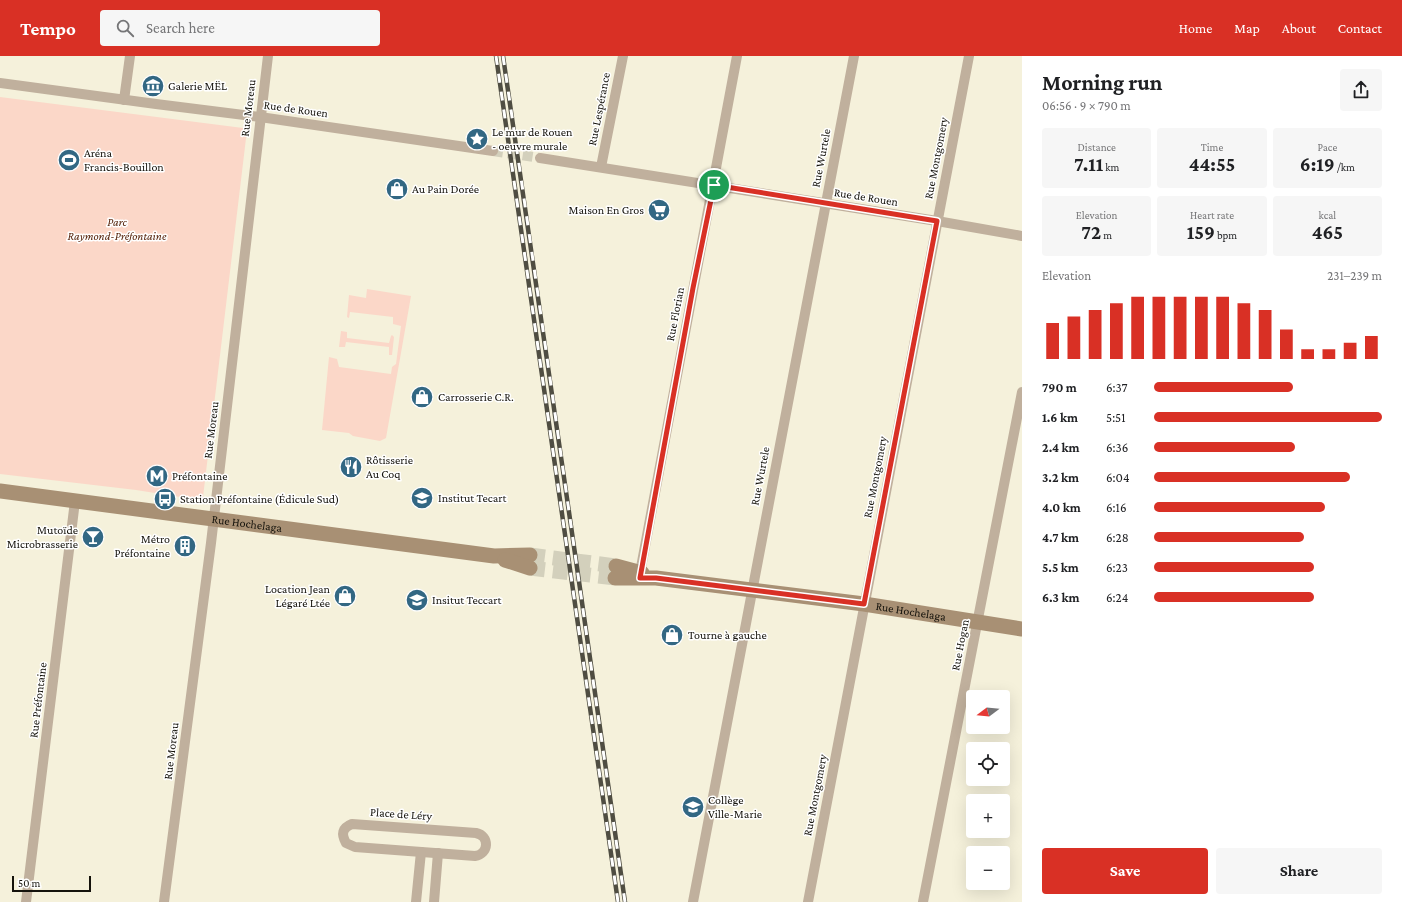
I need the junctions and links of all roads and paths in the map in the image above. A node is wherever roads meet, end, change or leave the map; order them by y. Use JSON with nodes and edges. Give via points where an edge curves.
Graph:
{"nodes":[{"id":1,"x":130,"y":56,"type":"edge"},
{"id":2,"x":268,"y":56,"type":"edge"},
{"id":3,"x":623,"y":56,"type":"edge"},
{"id":4,"x":738,"y":56,"type":"edge"},
{"id":5,"x":854,"y":56,"type":"edge"},
{"id":6,"x":969,"y":56,"type":"edge"},
{"id":7,"x":0,"y":83,"type":"edge"},
{"id":8,"x":124,"y":100,"type":"junction"},
{"id":9,"x":260,"y":117,"type":"junction"},
{"id":10,"x":493,"y":151,"type":"tunnel mouth"},
{"id":11,"x":540,"y":158,"type":"tunnel mouth"},
{"id":12,"x":601,"y":167,"type":"junction"},
{"id":13,"x":714,"y":185,"type":"junction"},
{"id":14,"x":826,"y":204,"type":"junction"},
{"id":15,"x":937,"y":221,"type":"junction"},
{"id":16,"x":1022,"y":236,"type":"edge"},
{"id":17,"x":1022,"y":392,"type":"edge"},
{"id":18,"x":0,"y":491,"type":"edge"},
{"id":19,"x":75,"y":501,"type":"junction"},
{"id":20,"x":214,"y":519,"type":"junction"},
{"id":21,"x":530,"y":561,"type":"tunnel mouth"},
{"id":22,"x":616,"y":572,"type":"tunnel mouth"},
{"id":23,"x":640,"y":575,"type":"junction"},
{"id":24,"x":752,"y":590,"type":"junction"},
{"id":25,"x":864,"y":604,"type":"junction"},
{"id":26,"x":978,"y":622,"type":"junction"},
{"id":27,"x":1022,"y":629,"type":"edge"},
{"id":28,"x":421,"y":852,"type":"junction"},
{"id":29,"x":438,"y":853,"type":"junction"},
{"id":30,"x":26,"y":902,"type":"edge"},
{"id":31,"x":164,"y":902,"type":"edge"},
{"id":32,"x":416,"y":902,"type":"edge"},
{"id":33,"x":434,"y":902,"type":"edge"},
{"id":34,"x":693,"y":902,"type":"edge"},
{"id":35,"x":808,"y":902,"type":"edge"},
{"id":36,"x":923,"y":902,"type":"edge"}],
"edges":[{"from":1,"to":8,"type":"street"},
{"from":2,"to":9,"type":"street","name":"Rue Moreau"},
{"from":3,"to":12,"type":"street","name":"Rue Lespérance"},
{"from":4,"to":13,"type":"street","name":"Rue Florian"},
{"from":5,"to":14,"type":"street","name":"Rue Wurtele"},
{"from":6,"to":15,"type":"street","name":"Rue Montgomery"},
{"from":7,"to":8,"type":"street","name":"Rue de Rouen"},
{"from":8,"to":9,"type":"street","name":"Rue de Rouen"},
{"from":9,"to":10,"type":"street","name":"Rue de Rouen"},
{"from":9,"to":20,"type":"street","name":"Rue Moreau"},
{"from":11,"to":12,"type":"street","name":"Rue de Rouen"},
{"from":12,"to":13,"type":"street","name":"Rue de Rouen"},
{"from":13,"to":14,"type":"street","name":"Rue de Rouen"},
{"from":13,"to":23,"type":"street","name":"Rue Florian"},
{"from":14,"to":15,"type":"street","name":"Rue de Rouen"},
{"from":14,"to":24,"type":"street","name":"Rue Wurtele"},
{"from":15,"to":16,"type":"street","name":"Rue de Rouen"},
{"from":15,"to":25,"type":"street","name":"Rue Montgomery"},
{"from":17,"to":26,"type":"street","name":"Rue Hogan"},
{"from":18,"to":19,"type":"street","name":"Rue Hochelaga"},
{"from":19,"to":20,"type":"street","name":"Rue Hochelaga"},
{"from":19,"to":30,"type":"street","name":"Rue Préfontaine"},
{"from":20,"to":21,"type":"street","name":"Rue Hochelaga"},
{"from":20,"to":31,"type":"street","name":"Rue Moreau"},
{"from":22,"to":23,"type":"street","name":"Rue Hochelaga"},
{"from":23,"to":24,"type":"street","name":"Rue Hochelaga"},
{"from":24,"to":25,"type":"street","name":"Rue Hochelaga"},
{"from":24,"to":34,"type":"street","name":"Rue Wurtele"},
{"from":25,"to":26,"type":"street","name":"Rue Hochelaga"},
{"from":25,"to":35,"type":"street","name":"Rue Montgomery"},
{"from":26,"to":27,"type":"street","name":"Rue Hochelaga"},
{"from":26,"to":36,"type":"street","name":"Rue Hogan"},
{"from":28,"to":29,"type":"street","name":"Place de Léry"},
{"from":28,"to":29,"type":"street","name":"Place de Léry","via":[[350,845],[344,839],[344,830],[346,826],[357,824],[440,830],[481,834],[486,841],[485,850],[479,856]]},
{"from":28,"to":32,"type":"street"},
{"from":29,"to":33,"type":"street"}]}
